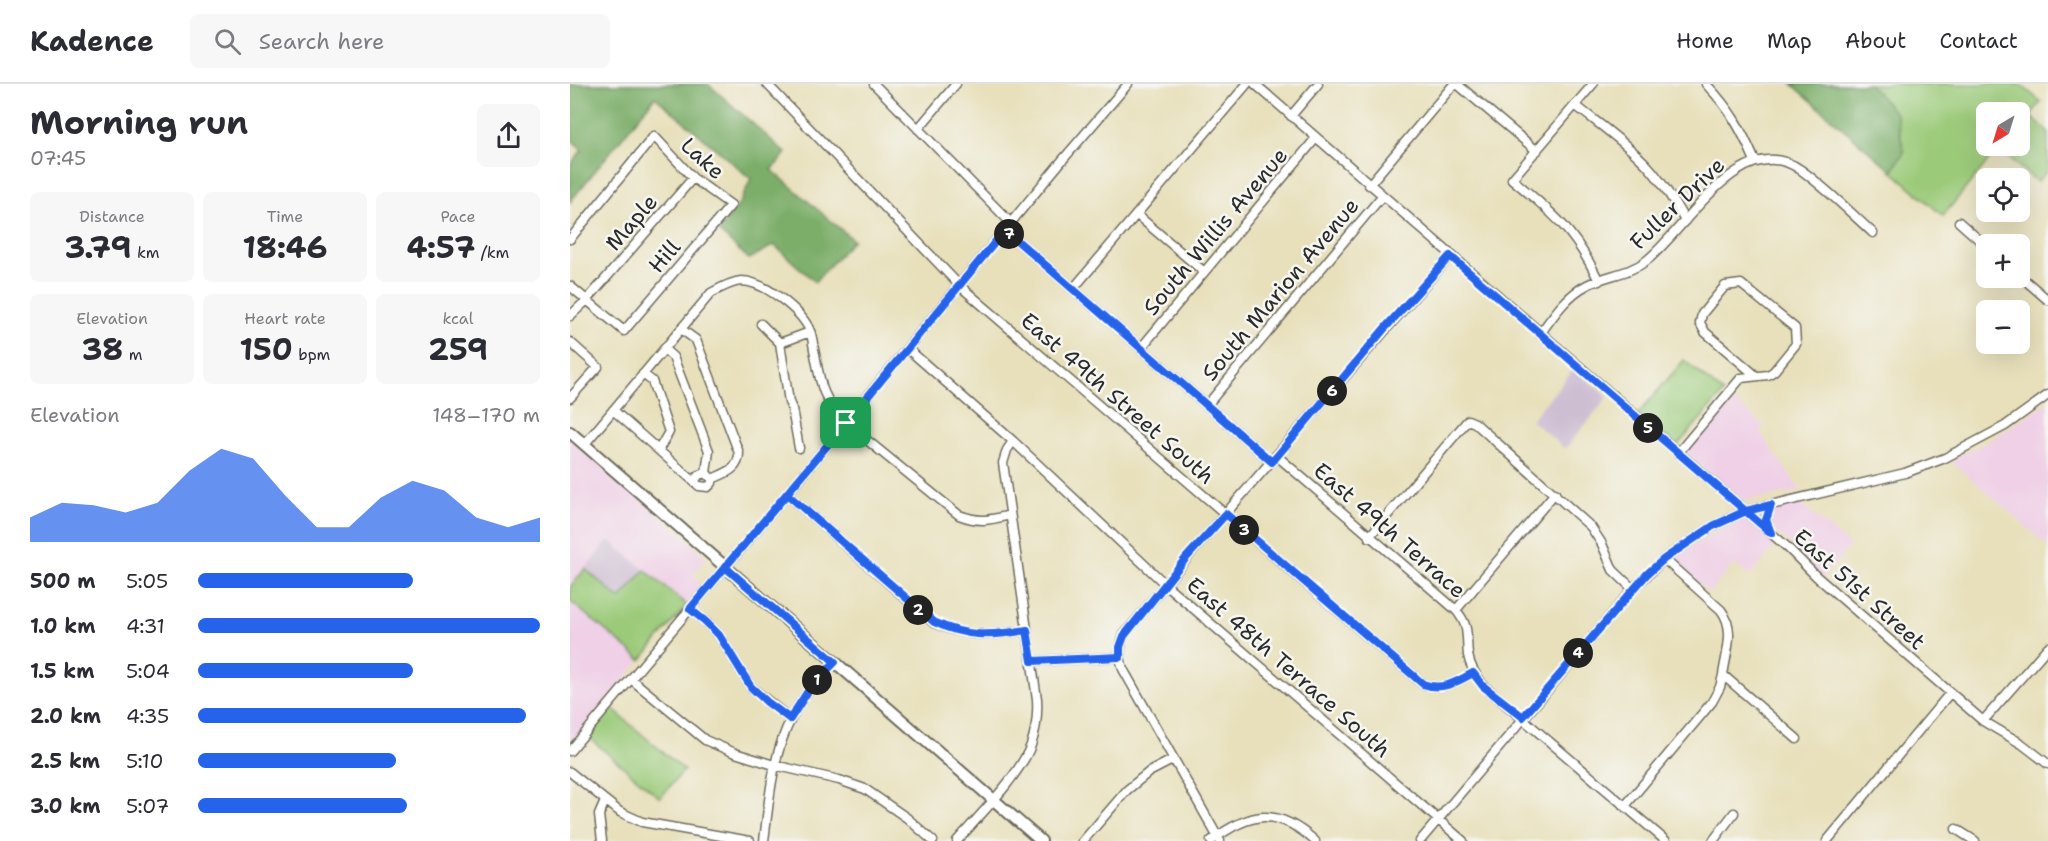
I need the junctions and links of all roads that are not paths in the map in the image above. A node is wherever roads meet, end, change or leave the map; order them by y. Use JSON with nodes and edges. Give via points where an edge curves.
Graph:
{"nodes":[{"id":1,"x":767,"y":84,"type":"edge"},
{"id":2,"x":874,"y":84,"type":"edge"},
{"id":3,"x":956,"y":84,"type":"edge"},
{"id":4,"x":1128,"y":84,"type":"edge"},
{"id":5,"x":1247,"y":84,"type":"edge"},
{"id":6,"x":1255,"y":84,"type":"edge"},
{"id":7,"x":1318,"y":84,"type":"edge"},
{"id":8,"x":1455,"y":84,"type":"edge"},
{"id":9,"x":1593,"y":84,"type":"edge"},
{"id":10,"x":1706,"y":84,"type":"edge"},
{"id":11,"x":1575,"y":105,"type":"junction"},
{"id":12,"x":1291,"y":116,"type":"junction"},
{"id":13,"x":918,"y":129,"type":"junction"},
{"id":14,"x":1316,"y":138,"type":"junction"},
{"id":15,"x":1537,"y":151,"type":"junction"},
{"id":16,"x":1755,"y":161,"type":"junction"},
{"id":17,"x":693,"y":178,"type":"junction"},
{"id":18,"x":1370,"y":185,"type":"junction"},
{"id":19,"x":1382,"y":196,"type":"junction"},
{"id":20,"x":731,"y":205,"type":"joint"},
{"id":21,"x":1137,"y":215,"type":"junction"},
{"id":22,"x":1685,"y":221,"type":"junction"},
{"id":23,"x":1959,"y":222,"type":"dead end"},
{"id":24,"x":1008,"y":227,"type":"junction"},
{"id":25,"x":1874,"y":233,"type":"dead end"},
{"id":26,"x":1976,"y":237,"type":"edge"},
{"id":27,"x":570,"y":239,"type":"edge"},
{"id":28,"x":1450,"y":256,"type":"junction"},
{"id":29,"x":1203,"y":271,"type":"junction"},
{"id":30,"x":1599,"y":281,"type":"junction"},
{"id":31,"x":2030,"y":284,"type":"edge"},
{"id":32,"x":570,"y":286,"type":"edge"},
{"id":33,"x":960,"y":286,"type":"junction"},
{"id":34,"x":1073,"y":289,"type":"junction"},
{"id":35,"x":587,"y":300,"type":"junction"},
{"id":36,"x":2048,"y":300,"type":"edge"},
{"id":37,"x":570,"y":316,"type":"edge"},
{"id":38,"x":761,"y":324,"type":"dead end"},
{"id":39,"x":681,"y":329,"type":"junction"},
{"id":40,"x":810,"y":332,"type":"junction"},
{"id":41,"x":1540,"y":333,"type":"junction"},
{"id":42,"x":570,"y":342,"type":"edge"},
{"id":43,"x":780,"y":343,"type":"junction"},
{"id":44,"x":1141,"y":348,"type":"junction"},
{"id":45,"x":664,"y":349,"type":"junction"},
{"id":46,"x":908,"y":349,"type":"junction"},
{"id":47,"x":644,"y":374,"type":"junction"},
{"id":48,"x":1755,"y":375,"type":"junction"},
{"id":49,"x":2048,"y":395,"type":"edge"},
{"id":50,"x":570,"y":398,"type":"edge"},
{"id":51,"x":1207,"y":405,"type":"junction"},
{"id":52,"x":613,"y":410,"type":"junction"},
{"id":53,"x":846,"y":423,"type":"junction"},
{"id":54,"x":570,"y":432,"type":"edge"},
{"id":55,"x":1013,"y":441,"type":"junction"},
{"id":56,"x":584,"y":445,"type":"junction"},
{"id":57,"x":800,"y":448,"type":"dead end"},
{"id":58,"x":658,"y":449,"type":"junction"},
{"id":59,"x":1678,"y":453,"type":"junction"},
{"id":60,"x":1274,"y":459,"type":"junction"},
{"id":61,"x":709,"y":476,"type":"junction"},
{"id":62,"x":695,"y":480,"type":"junction"},
{"id":63,"x":787,"y":494,"type":"junction"},
{"id":64,"x":1555,"y":494,"type":"junction"},
{"id":65,"x":1771,"y":505,"type":"junction"},
{"id":66,"x":1746,"y":511,"type":"junction"},
{"id":67,"x":1226,"y":514,"type":"junction"},
{"id":68,"x":1010,"y":515,"type":"junction"},
{"id":69,"x":1771,"y":533,"type":"junction"},
{"id":70,"x":1370,"y":537,"type":"junction"},
{"id":71,"x":1664,"y":559,"type":"junction"},
{"id":72,"x":725,"y":567,"type":"junction"},
{"id":73,"x":1165,"y":584,"type":"junction"},
{"id":74,"x":1633,"y":589,"type":"junction"},
{"id":75,"x":690,"y":609,"type":"junction"},
{"id":76,"x":1456,"y":610,"type":"junction"},
{"id":77,"x":1027,"y":630,"type":"junction"},
{"id":78,"x":2048,"y":647,"type":"edge"},
{"id":79,"x":1120,"y":657,"type":"junction"},
{"id":80,"x":1032,"y":661,"type":"junction"},
{"id":81,"x":835,"y":662,"type":"junction"},
{"id":82,"x":1473,"y":673,"type":"junction"},
{"id":83,"x":1723,"y":675,"type":"junction"},
{"id":84,"x":631,"y":679,"type":"junction"},
{"id":85,"x":1950,"y":693,"type":"junction"},
{"id":86,"x":1523,"y":717,"type":"junction"},
{"id":87,"x":790,"y":719,"type":"junction"},
{"id":88,"x":1983,"y":721,"type":"junction"},
{"id":89,"x":1797,"y":738,"type":"dead end"},
{"id":90,"x":570,"y":751,"type":"edge"},
{"id":91,"x":1174,"y":759,"type":"junction"},
{"id":92,"x":2048,"y":764,"type":"edge"},
{"id":93,"x":774,"y":765,"type":"junction"},
{"id":94,"x":570,"y":772,"type":"edge"},
{"id":95,"x":993,"y":799,"type":"junction"},
{"id":96,"x":605,"y":801,"type":"junction"},
{"id":97,"x":1625,"y":806,"type":"junction"},
{"id":98,"x":1734,"y":813,"type":"dead end"},
{"id":99,"x":1437,"y":820,"type":"junction"},
{"id":100,"x":1956,"y":829,"type":"dead end"},
{"id":101,"x":684,"y":830,"type":"junction"},
{"id":102,"x":1216,"y":839,"type":"edge"},
{"id":103,"x":1662,"y":840,"type":"edge"},
{"id":104,"x":602,"y":841,"type":"edge"},
{"id":105,"x":682,"y":841,"type":"edge"},
{"id":106,"x":750,"y":841,"type":"edge"},
{"id":107,"x":764,"y":841,"type":"edge"},
{"id":108,"x":933,"y":841,"type":"edge"},
{"id":109,"x":957,"y":841,"type":"edge"},
{"id":110,"x":1041,"y":841,"type":"edge"},
{"id":111,"x":1083,"y":841,"type":"edge"},
{"id":112,"x":1315,"y":841,"type":"edge"},
{"id":113,"x":1420,"y":841,"type":"edge"},
{"id":114,"x":1463,"y":841,"type":"edge"},
{"id":115,"x":1713,"y":841,"type":"edge"},
{"id":116,"x":1827,"y":841,"type":"edge"},
{"id":117,"x":1975,"y":841,"type":"edge"}],
"edges":[{"from":1,"to":33,"type":"street","name":"East 49th Street South"},
{"from":2,"to":13,"type":"street","name":"East 49th Terrace"},
{"from":3,"to":13,"type":"street"},
{"from":4,"to":24,"type":"street"},
{"from":5,"to":21,"type":"street"},
{"from":6,"to":12,"type":"street"},
{"from":7,"to":12,"type":"street","name":"South Willis Avenue"},
{"from":8,"to":15,"type":"street"},
{"from":8,"to":18,"type":"street","name":"South Marion Avenue"},
{"from":9,"to":11,"type":"street"},
{"from":10,"to":16,"type":"street","via":[[1742,130]]},
{"from":11,"to":15,"type":"street"},
{"from":11,"to":22,"type":"street","via":[[1647,165]]},
{"from":12,"to":14,"type":"street"},
{"from":13,"to":24,"type":"street","name":"East 49th Terrace"},
{"from":14,"to":18,"type":"street"},
{"from":14,"to":29,"type":"street","name":"South Willis Avenue"},
{"from":15,"to":30,"type":"street","via":[[1512,179],[1568,229]]},
{"from":16,"to":22,"type":"street","name":"Fuller Drive","via":[[1728,176]]},
{"from":16,"to":25,"type":"street","name":"Fuller Drive","via":[[1777,160],[1800,169]]},
{"from":17,"to":20,"type":"street","name":"Lake"},
{"from":17,"to":27,"type":"street","name":"Lake","via":[[654,136]]},
{"from":17,"to":35,"type":"street","name":"Maple"},
{"from":18,"to":19,"type":"street","name":"East 51st Street"},
{"from":19,"to":28,"type":"street","name":"East 51st Street"},
{"from":19,"to":51,"type":"street","name":"South Marion Avenue"},
{"from":20,"to":35,"type":"street","name":"Hill","via":[[624,331]]},
{"from":21,"to":29,"type":"street"},
{"from":21,"to":34,"type":"street"},
{"from":22,"to":30,"type":"street","name":"Fuller Drive","via":[[1644,262]]},
{"from":23,"to":26,"type":"street"},
{"from":24,"to":33,"type":"street"},
{"from":24,"to":34,"type":"street","name":"East 49th Terrace"},
{"from":28,"to":41,"type":"street","name":"East 51st Street"},
{"from":28,"to":60,"type":"street"},
{"from":29,"to":44,"type":"street","name":"South Willis Avenue"},
{"from":30,"to":41,"type":"street","name":"Fuller Drive","via":[[1572,296]]},
{"from":31,"to":36,"type":"street"},
{"from":32,"to":35,"type":"street"},
{"from":33,"to":46,"type":"street"},
{"from":33,"to":67,"type":"street","name":"East 49th Street South"},
{"from":34,"to":44,"type":"street","name":"East 49th Terrace"},
{"from":35,"to":37,"type":"street","name":"Maple"},
{"from":38,"to":43,"type":"street"},
{"from":39,"to":40,"type":"street","via":[[711,293],[741,281],[767,289],[801,317]]},
{"from":39,"to":45,"type":"street"},
{"from":39,"to":61,"type":"street","via":[[696,340],[739,453],[734,469]]},
{"from":40,"to":43,"type":"street"},
{"from":40,"to":53,"type":"street","via":[[822,392]]},
{"from":41,"to":59,"type":"street","name":"East 51st Street"},
{"from":42,"to":50,"type":"street","via":[[598,368]]},
{"from":43,"to":57,"type":"street"},
{"from":44,"to":51,"type":"street","name":"East 49th Terrace"},
{"from":45,"to":47,"type":"street"},
{"from":45,"to":61,"type":"street","via":[[673,357],[709,451]]},
{"from":46,"to":53,"type":"street"},
{"from":46,"to":55,"type":"street","name":"East 48th Terrace South"},
{"from":47,"to":52,"type":"street"},
{"from":47,"to":58,"type":"street","via":[[652,381],[669,432]]},
{"from":48,"to":48,"type":"street","via":[[1774,371],[1796,344],[1795,328],[1741,284],[1725,286],[1702,314],[1700,323],[1705,332]]},
{"from":48,"to":59,"type":"street","via":[[1741,378]]},
{"from":49,"to":65,"type":"street","via":[[2003,428],[1945,458],[1905,473]]},
{"from":51,"to":60,"type":"street","name":"East 49th Terrace"},
{"from":52,"to":56,"type":"street"},
{"from":52,"to":58,"type":"street"},
{"from":53,"to":63,"type":"street"},
{"from":53,"to":68,"type":"street","via":[[959,515],[984,521]]},
{"from":54,"to":56,"type":"main road"},
{"from":55,"to":68,"type":"street","via":[[1003,464]]},
{"from":55,"to":73,"type":"street","name":"East 48th Terrace South"},
{"from":56,"to":72,"type":"main road"},
{"from":58,"to":62,"type":"street"},
{"from":59,"to":66,"type":"street","name":"East 51st Street"},
{"from":60,"to":67,"type":"street"},
{"from":60,"to":70,"type":"street","name":"East 49th Terrace"},
{"from":61,"to":62,"type":"street","via":[[699,475]]},
{"from":61,"to":62,"type":"street","via":[[710,486],[704,488]]},
{"from":63,"to":72,"type":"street"},
{"from":63,"to":77,"type":"street","via":[[934,622],[976,636]]},
{"from":64,"to":70,"type":"street","via":[[1468,420]]},
{"from":64,"to":74,"type":"street","via":[[1591,527],[1613,570]]},
{"from":64,"to":76,"type":"street"},
{"from":65,"to":66,"type":"street"},
{"from":65,"to":69,"type":"street","via":[[1766,520]]},
{"from":66,"to":69,"type":"street","name":"East 51st Street"},
{"from":66,"to":71,"type":"street","via":[[1713,526]]},
{"from":67,"to":73,"type":"street"},
{"from":67,"to":82,"type":"street","name":"East 49th Street South","via":[[1423,684],[1442,687]]},
{"from":68,"to":77,"type":"street"},
{"from":69,"to":85,"type":"street","name":"East 51st Street"},
{"from":70,"to":76,"type":"street","name":"East 49th Terrace"},
{"from":71,"to":74,"type":"street"},
{"from":71,"to":83,"type":"street","via":[[1728,618],[1730,631]]},
{"from":72,"to":75,"type":"street"},
{"from":72,"to":81,"type":"main road"},
{"from":73,"to":79,"type":"street","via":[[1124,636]]},
{"from":73,"to":99,"type":"street","name":"East 48th Terrace South"},
{"from":74,"to":86,"type":"street"},
{"from":75,"to":84,"type":"street"},
{"from":75,"to":87,"type":"street","via":[[719,635],[751,687]]},
{"from":76,"to":82,"type":"street","name":"East 49th Terrace","via":[[1467,627]]},
{"from":77,"to":80,"type":"street"},
{"from":78,"to":88,"type":"street"},
{"from":79,"to":80,"type":"street"},
{"from":79,"to":91,"type":"street"},
{"from":80,"to":95,"type":"street","via":[[1036,728],[1023,762]]},
{"from":81,"to":87,"type":"street","via":[[810,688]]},
{"from":81,"to":95,"type":"main road"},
{"from":82,"to":86,"type":"street","via":[[1483,686]]},
{"from":83,"to":89,"type":"street"},
{"from":83,"to":97,"type":"street","via":[[1712,702]]},
{"from":84,"to":90,"type":"street"},
{"from":84,"to":93,"type":"street","via":[[705,740]]},
{"from":85,"to":88,"type":"street","name":"East 51st Street"},
{"from":85,"to":116,"type":"street"},
{"from":86,"to":97,"type":"street"},
{"from":86,"to":99,"type":"street"},
{"from":87,"to":93,"type":"street"},
{"from":88,"to":92,"type":"street","name":"East 51st Street"},
{"from":91,"to":102,"type":"street"},
{"from":91,"to":111,"type":"street","via":[[1127,790]]},
{"from":93,"to":107,"type":"street"},
{"from":93,"to":108,"type":"street","via":[[865,789]]},
{"from":94,"to":96,"type":"street"},
{"from":95,"to":109,"type":"street"},
{"from":95,"to":110,"type":"main road"},
{"from":96,"to":101,"type":"street","via":[[642,822]]},
{"from":96,"to":104,"type":"street","via":[[599,815]]},
{"from":97,"to":103,"type":"street"},
{"from":98,"to":115,"type":"street"},
{"from":99,"to":113,"type":"street"},
{"from":99,"to":114,"type":"street","name":"East 48th Terrace South"},
{"from":100,"to":117,"type":"street"},
{"from":101,"to":105,"type":"street"},
{"from":101,"to":106,"type":"street"},
{"from":102,"to":112,"type":"street","via":[[1255,818],[1269,817],[1295,824]]}]}
